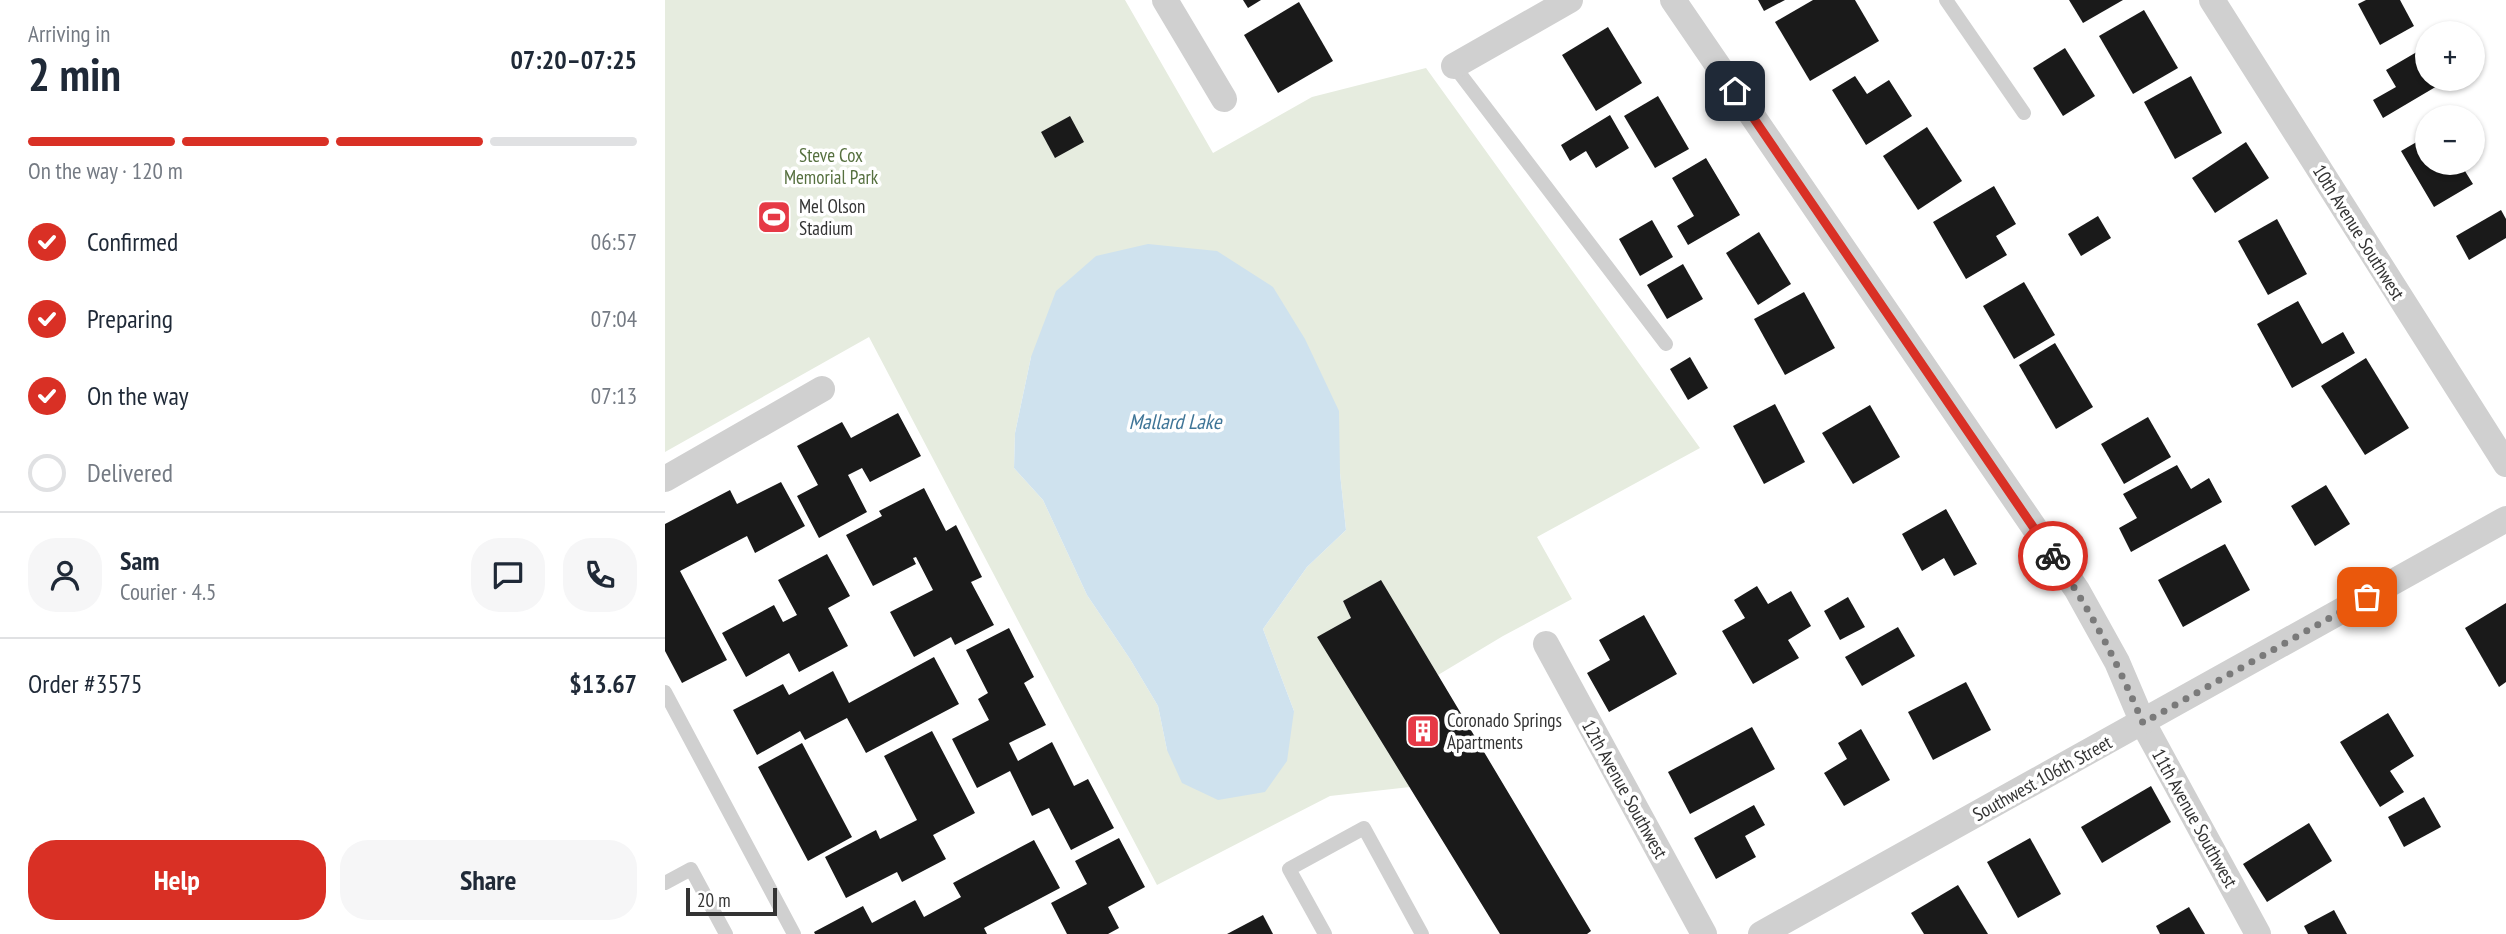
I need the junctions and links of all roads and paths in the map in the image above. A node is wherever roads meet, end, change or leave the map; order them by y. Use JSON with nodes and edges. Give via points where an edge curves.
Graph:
{"nodes":[{"id":1,"x":1165,"y":0,"type":"edge"},
{"id":2,"x":1570,"y":0,"type":"edge"},
{"id":3,"x":1672,"y":0,"type":"edge"},
{"id":4,"x":1946,"y":0,"type":"edge"},
{"id":5,"x":2211,"y":0,"type":"edge"},
{"id":6,"x":1454,"y":66,"type":"joint"},
{"id":7,"x":1224,"y":99,"type":"dead end"},
{"id":8,"x":2024,"y":113,"type":"dead end"},
{"id":9,"x":1666,"y":344,"type":"dead end"},
{"id":10,"x":822,"y":389,"type":"dead end"},
{"id":11,"x":2506,"y":464,"type":"edge"},
{"id":12,"x":665,"y":479,"type":"edge"},
{"id":13,"x":2506,"y":519,"type":"edge"},
{"id":14,"x":1546,"y":644,"type":"dead end"},
{"id":15,"x":665,"y":692,"type":"edge"},
{"id":16,"x":2143,"y":723,"type":"junction"},
{"id":17,"x":665,"y":883,"type":"edge"},
{"id":18,"x":726,"y":934,"type":"edge"},
{"id":19,"x":794,"y":934,"type":"edge"},
{"id":20,"x":1325,"y":934,"type":"edge"},
{"id":21,"x":1422,"y":934,"type":"edge"},
{"id":22,"x":1704,"y":934,"type":"edge"},
{"id":23,"x":1761,"y":934,"type":"edge"},
{"id":24,"x":2258,"y":934,"type":"edge"}],
"edges":[{"from":1,"to":7,"type":"street"},
{"from":2,"to":6,"type":"street"},
{"from":3,"to":16,"type":"street","name":"11th Avenue Southwest","via":[[2077,590],[2117,662]]},
{"from":4,"to":8,"type":"lane"},
{"from":5,"to":11,"type":"street","name":"10th Avenue Southwest"},
{"from":6,"to":9,"type":"lane"},
{"from":10,"to":12,"type":"street"},
{"from":13,"to":16,"type":"street","name":"Southwest 106th Street"},
{"from":14,"to":22,"type":"street","name":"12th Avenue Southwest"},
{"from":15,"to":19,"type":"lane"},
{"from":16,"to":23,"type":"street","name":"Southwest 106th Street"},
{"from":16,"to":24,"type":"street","name":"11th Avenue Southwest"},
{"from":17,"to":18,"type":"lane","via":[[691,869]]},
{"from":20,"to":21,"type":"lane","via":[[1289,869],[1364,828]]}]}
